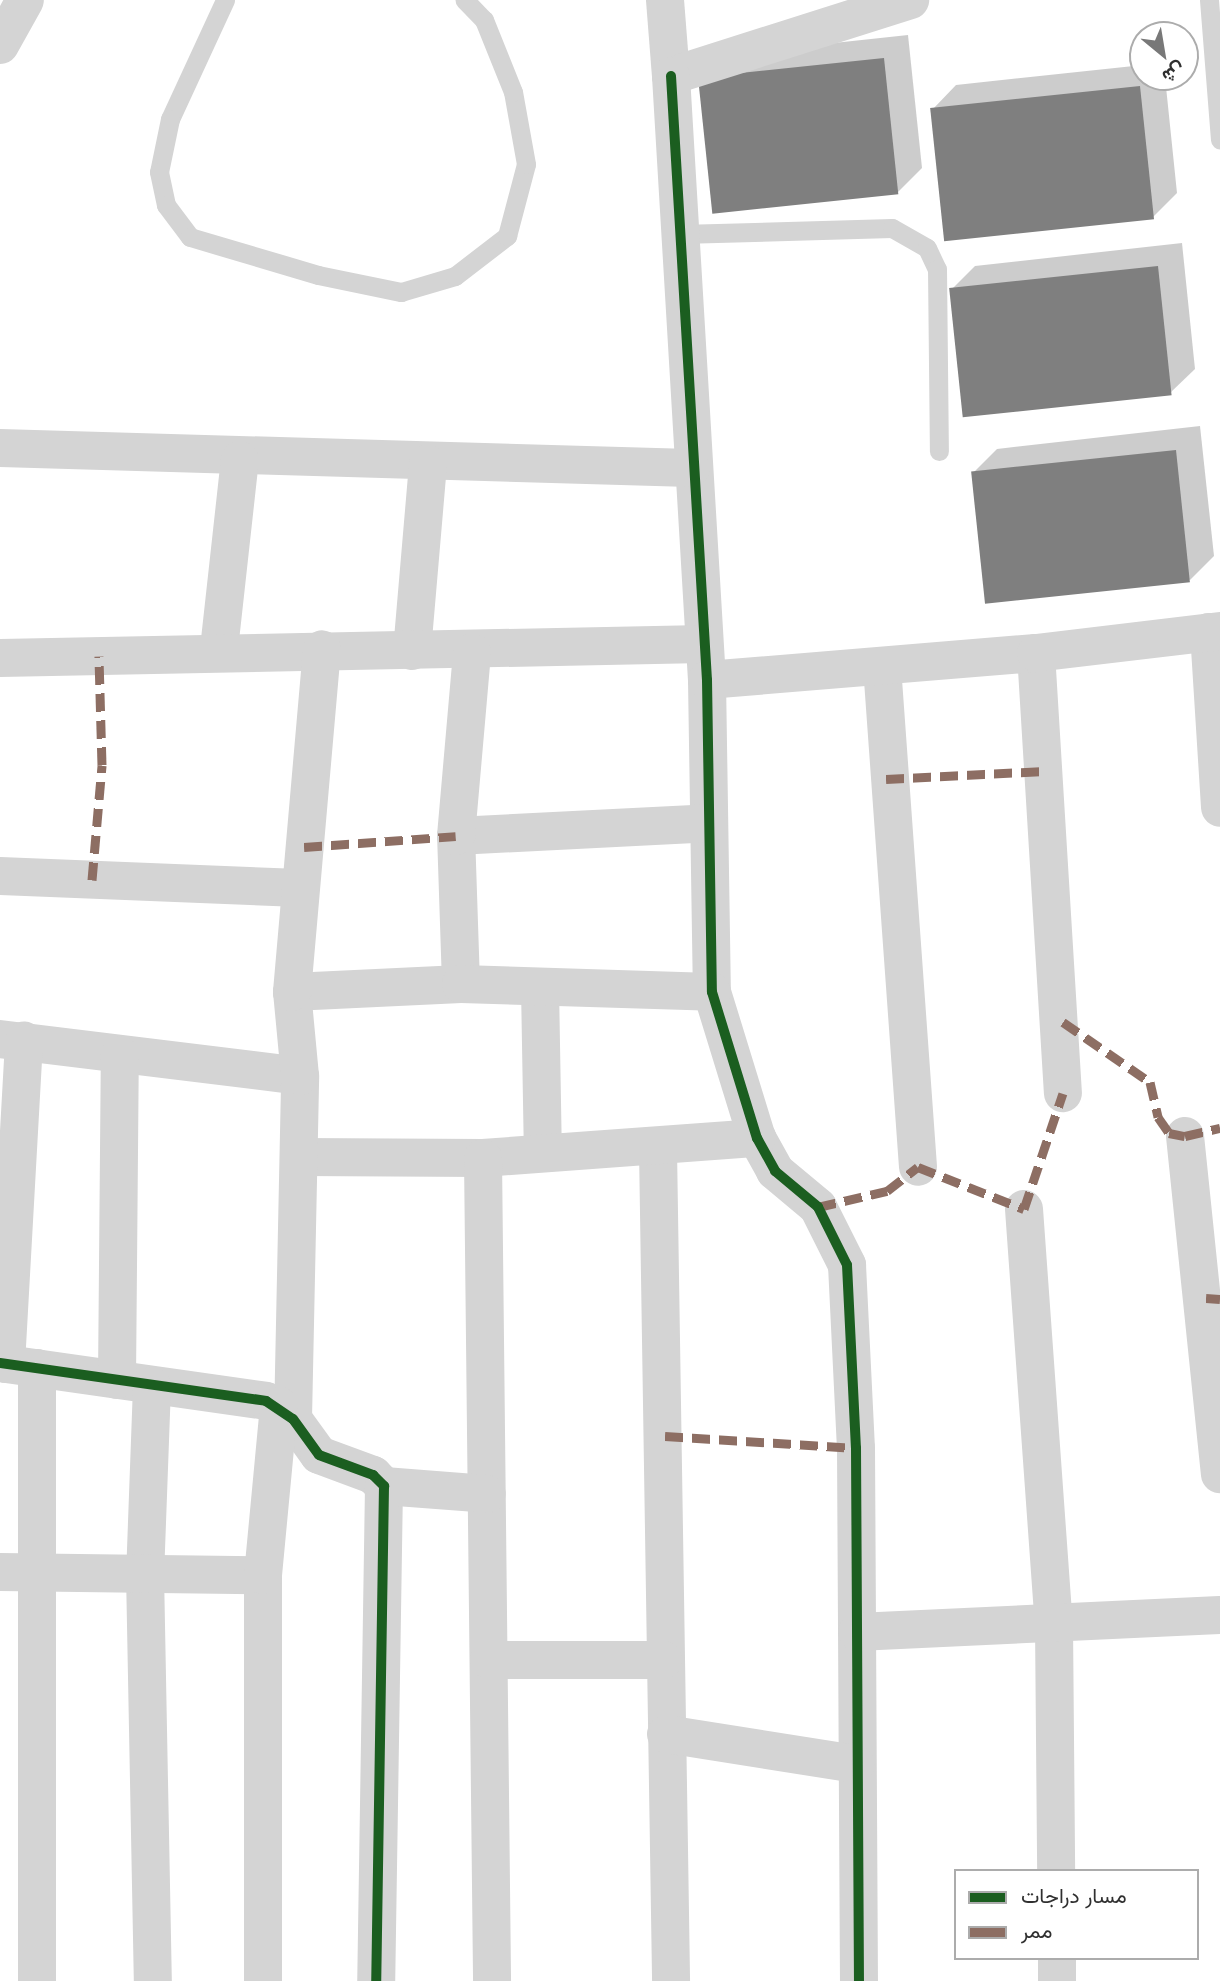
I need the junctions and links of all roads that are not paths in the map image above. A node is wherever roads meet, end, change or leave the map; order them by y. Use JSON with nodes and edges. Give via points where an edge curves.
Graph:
{"nodes":[{"id":1,"x":25,"y":0,"type":"edge"},
{"id":2,"x":225,"y":0,"type":"edge"},
{"id":3,"x":466,"y":0,"type":"edge"},
{"id":4,"x":665,"y":0,"type":"edge"},
{"id":5,"x":1209,"y":0,"type":"edge"},
{"id":6,"x":893,"y":2,"type":"edge"},
{"id":7,"x":0,"y":45,"type":"edge"},
{"id":8,"x":671,"y":76,"type":"junction"},
{"id":9,"x":1220,"y":141,"type":"edge"},
{"id":10,"x":680,"y":234,"type":"junction"},
{"id":11,"x":0,"y":448,"type":"edge"},
{"id":12,"x":939,"y":451,"type":"dead end"},
{"id":13,"x":240,"y":460,"type":"junction"},
{"id":14,"x":428,"y":464,"type":"junction"},
{"id":15,"x":691,"y":468,"type":"junction"},
{"id":16,"x":1215,"y":631,"type":"edge"},
{"id":17,"x":219,"y":649,"type":"junction"},
{"id":18,"x":322,"y":649,"type":"junction"},
{"id":19,"x":412,"y":652,"type":"junction"},
{"id":20,"x":472,"y":653,"type":"junction"},
{"id":21,"x":1036,"y":653,"type":"junction"},
{"id":22,"x":0,"y":658,"type":"edge"},
{"id":23,"x":705,"y":662,"type":"junction"},
{"id":24,"x":882,"y":666,"type":"junction"},
{"id":25,"x":1220,"y":808,"type":"edge"},
{"id":26,"x":709,"y":823,"type":"junction"},
{"id":27,"x":456,"y":836,"type":"junction"},
{"id":28,"x":0,"y":876,"type":"edge"},
{"id":29,"x":300,"y":888,"type":"junction"},
{"id":30,"x":461,"y":984,"type":"junction"},
{"id":31,"x":541,"y":987,"type":"junction"},
{"id":32,"x":292,"y":992,"type":"junction"},
{"id":33,"x":712,"y":992,"type":"junction"},
{"id":34,"x":12,"y":1040,"type":"edge"},
{"id":35,"x":120,"y":1055,"type":"junction"},
{"id":36,"x":300,"y":1076,"type":"junction"},
{"id":37,"x":1063,"y":1093,"type":"dead end"},
{"id":38,"x":1185,"y":1136,"type":"dead end"},
{"id":39,"x":757,"y":1138,"type":"junction"},
{"id":40,"x":658,"y":1149,"type":"junction"},
{"id":41,"x":543,"y":1151,"type":"junction"},
{"id":42,"x":300,"y":1157,"type":"junction"},
{"id":43,"x":483,"y":1158,"type":"junction"},
{"id":44,"x":918,"y":1167,"type":"dead end"},
{"id":45,"x":1024,"y":1209,"type":"dead end"},
{"id":46,"x":14,"y":1365,"type":"edge"},
{"id":47,"x":134,"y":1383,"type":"junction"},
{"id":48,"x":286,"y":1412,"type":"junction"},
{"id":49,"x":1220,"y":1474,"type":"edge"},
{"id":50,"x":384,"y":1486,"type":"junction"},
{"id":51,"x":487,"y":1494,"type":"junction"},
{"id":52,"x":16,"y":1572,"type":"edge"},
{"id":53,"x":145,"y":1573,"type":"junction"},
{"id":54,"x":263,"y":1575,"type":"junction"},
{"id":55,"x":1220,"y":1615,"type":"edge"},
{"id":56,"x":1054,"y":1624,"type":"junction"},
{"id":57,"x":857,"y":1632,"type":"junction"},
{"id":58,"x":489,"y":1660,"type":"junction"},
{"id":59,"x":663,"y":1660,"type":"junction"},
{"id":60,"x":666,"y":1734,"type":"junction"},
{"id":61,"x":856,"y":1764,"type":"junction"},
{"id":62,"x":1056,"y":1869,"type":"edge"},
{"id":63,"x":1057,"y":1960,"type":"edge"},
{"id":64,"x":37,"y":1981,"type":"edge"},
{"id":65,"x":153,"y":1981,"type":"edge"},
{"id":66,"x":263,"y":1981,"type":"edge"},
{"id":67,"x":376,"y":1981,"type":"edge"},
{"id":68,"x":492,"y":1981,"type":"edge"},
{"id":69,"x":671,"y":1981,"type":"edge"},
{"id":70,"x":859,"y":1981,"type":"edge"},
{"id":71,"x":1057,"y":1981,"type":"edge"}],
"edges":[{"from":1,"to":7,"type":"street"},
{"from":2,"to":3,"type":"lane","via":[[170,119],[159,172],[166,205],[190,237],[317,275],[401,292],[455,276],[507,236],[526,164],[513,92],[484,20]]},
{"from":4,"to":8,"type":"street"},
{"from":5,"to":9,"type":"lane"},
{"from":6,"to":8,"type":"street"},
{"from":8,"to":10,"type":"street"},
{"from":10,"to":12,"type":"lane","via":[[892,228],[918,241],[937,269]]},
{"from":10,"to":15,"type":"street"},
{"from":11,"to":13,"type":"street"},
{"from":13,"to":14,"type":"street"},
{"from":13,"to":17,"type":"street"},
{"from":14,"to":15,"type":"street"},
{"from":14,"to":19,"type":"street"},
{"from":15,"to":23,"type":"street"},
{"from":16,"to":21,"type":"street"},
{"from":16,"to":25,"type":"street"},
{"from":17,"to":18,"type":"street"},
{"from":17,"to":22,"type":"street"},
{"from":18,"to":19,"type":"street"},
{"from":18,"to":29,"type":"street"},
{"from":19,"to":20,"type":"street"},
{"from":20,"to":23,"type":"street"},
{"from":20,"to":27,"type":"street"},
{"from":21,"to":24,"type":"street"},
{"from":21,"to":37,"type":"street"},
{"from":23,"to":24,"type":"street"},
{"from":23,"to":26,"type":"street"},
{"from":24,"to":44,"type":"street"},
{"from":26,"to":27,"type":"street"},
{"from":26,"to":33,"type":"street"},
{"from":27,"to":30,"type":"street"},
{"from":28,"to":29,"type":"street"},
{"from":29,"to":32,"type":"street"},
{"from":30,"to":31,"type":"street"},
{"from":30,"to":32,"type":"street"},
{"from":31,"to":33,"type":"street"},
{"from":31,"to":41,"type":"street"},
{"from":32,"to":36,"type":"street"},
{"from":33,"to":39,"type":"street"},
{"from":34,"to":35,"type":"street"},
{"from":34,"to":46,"type":"street"},
{"from":35,"to":36,"type":"street"},
{"from":35,"to":47,"type":"street"},
{"from":36,"to":42,"type":"street"},
{"from":38,"to":49,"type":"street"},
{"from":39,"to":40,"type":"street"},
{"from":39,"to":57,"type":"street","via":[[775,1171],[818,1207],[847,1265]]},
{"from":40,"to":41,"type":"street"},
{"from":40,"to":59,"type":"street"},
{"from":41,"to":43,"type":"street"},
{"from":42,"to":43,"type":"street"},
{"from":42,"to":48,"type":"street"},
{"from":43,"to":51,"type":"street"},
{"from":45,"to":56,"type":"street"},
{"from":46,"to":47,"type":"street"},
{"from":46,"to":52,"type":"street"},
{"from":47,"to":48,"type":"street"},
{"from":47,"to":53,"type":"street"},
{"from":48,"to":50,"type":"street","via":[[319,1455],[373,1475]]},
{"from":48,"to":54,"type":"street"},
{"from":50,"to":51,"type":"street"},
{"from":50,"to":67,"type":"street"},
{"from":51,"to":58,"type":"street"},
{"from":52,"to":53,"type":"street"},
{"from":52,"to":64,"type":"street"},
{"from":53,"to":54,"type":"street"},
{"from":53,"to":65,"type":"street"},
{"from":54,"to":66,"type":"street"},
{"from":55,"to":56,"type":"street"},
{"from":56,"to":57,"type":"street"},
{"from":56,"to":62,"type":"street"},
{"from":57,"to":61,"type":"street"},
{"from":58,"to":59,"type":"street"},
{"from":58,"to":68,"type":"street"},
{"from":59,"to":60,"type":"street"},
{"from":60,"to":61,"type":"street"},
{"from":60,"to":69,"type":"street"},
{"from":61,"to":70,"type":"street"},
{"from":63,"to":71,"type":"street"}]}
